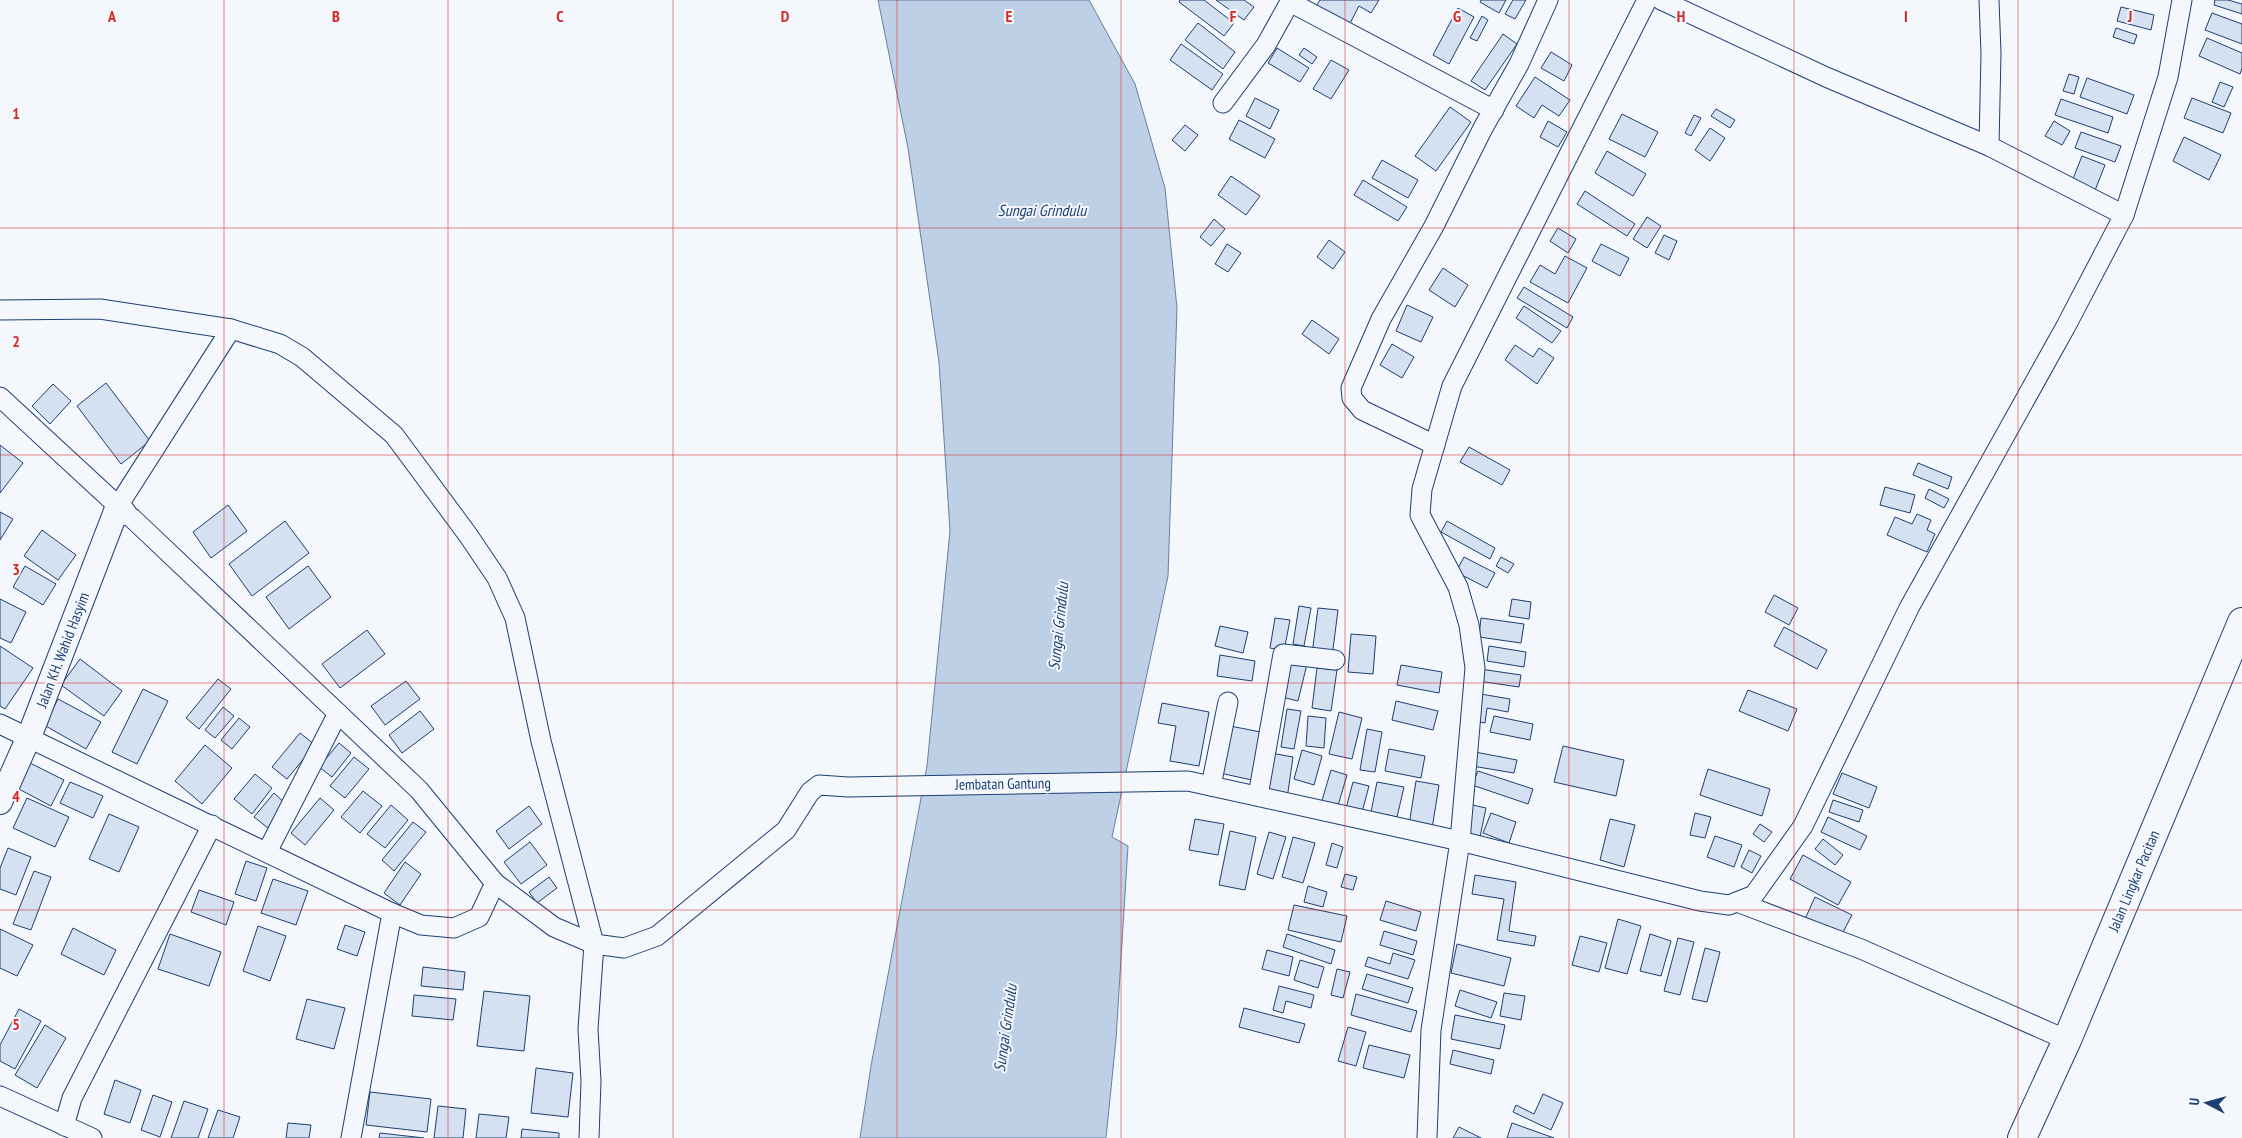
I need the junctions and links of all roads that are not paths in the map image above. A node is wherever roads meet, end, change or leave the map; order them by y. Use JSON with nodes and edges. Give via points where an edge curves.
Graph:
{"nodes":[{"id":1,"x":1548,"y":0,"type":"edge"},
{"id":2,"x":1647,"y":0,"type":"edge"},
{"id":3,"x":1660,"y":0,"type":"edge"},
{"id":4,"x":1989,"y":0,"type":"edge"},
{"id":5,"x":2182,"y":0,"type":"edge"},
{"id":6,"x":1291,"y":1,"type":"edge"},
{"id":7,"x":1223,"y":103,"type":"dead end"},
{"id":8,"x":1494,"y":110,"type":"junction"},
{"id":9,"x":1989,"y":146,"type":"junction"},
{"id":10,"x":2124,"y":215,"type":"junction"},
{"id":11,"x":0,"y":310,"type":"edge"},
{"id":12,"x":230,"y":329,"type":"junction"},
{"id":13,"x":0,"y":397,"type":"edge"},
{"id":14,"x":1435,"y":445,"type":"junction"},
{"id":15,"x":121,"y":509,"type":"junction"},
{"id":16,"x":2242,"y":622,"type":"edge"},
{"id":17,"x":1335,"y":660,"type":"dead end"},
{"id":18,"x":1228,"y":702,"type":"dead end"},
{"id":19,"x":338,"y":713,"type":"junction"},
{"id":20,"x":0,"y":724,"type":"edge"},
{"id":21,"x":28,"y":738,"type":"junction"},
{"id":22,"x":1211,"y":786,"type":"junction"},
{"id":23,"x":1258,"y":796,"type":"junction"},
{"id":24,"x":0,"y":802,"type":"edge"},
{"id":25,"x":212,"y":825,"type":"junction"},
{"id":26,"x":1460,"y":841,"type":"junction"},
{"id":27,"x":268,"y":852,"type":"junction"},
{"id":28,"x":495,"y":883,"type":"junction"},
{"id":29,"x":1737,"y":902,"type":"junction"},
{"id":30,"x":392,"y":913,"type":"junction"},
{"id":31,"x":594,"y":944,"type":"junction"},
{"id":32,"x":2067,"y":1040,"type":"junction"},
{"id":33,"x":0,"y":1096,"type":"edge"},
{"id":34,"x":64,"y":1126,"type":"junction"},
{"id":35,"x":92,"y":1138,"type":"edge"},
{"id":36,"x":351,"y":1138,"type":"edge"},
{"id":37,"x":589,"y":1138,"type":"edge"},
{"id":38,"x":1428,"y":1138,"type":"edge"},
{"id":39,"x":2022,"y":1138,"type":"edge"}],
"edges":[{"from":1,"to":8,"type":"street"},
{"from":2,"to":14,"type":"street","via":[[1452,386]]},
{"from":3,"to":9,"type":"street","via":[[1817,73]]},
{"from":4,"to":9,"type":"street"},
{"from":5,"to":10,"type":"street","via":[[2168,78]]},
{"from":6,"to":7,"type":"street","via":[[1266,45]]},
{"from":6,"to":8,"type":"street"},
{"from":8,"to":14,"type":"street","via":[[1381,319],[1351,388],[1352,398],[1362,410]]},
{"from":9,"to":10,"type":"street"},
{"from":10,"to":29,"type":"street","via":[[1909,608],[1803,826],[1754,895]]},
{"from":11,"to":12,"type":"street","via":[[100,309]]},
{"from":12,"to":15,"type":"street"},
{"from":12,"to":31,"type":"street","via":[[280,344],[302,357],[394,435],[498,578],[515,618],[541,741]]},
{"from":13,"to":15,"type":"street","name":"Jembatan Gantung"},
{"from":14,"to":26,"type":"street","via":[[1422,489],[1420,515],[1458,587],[1469,625],[1475,668]]},
{"from":15,"to":19,"type":"street","name":"Jembatan Gantung"},
{"from":15,"to":21,"type":"street","name":"Jalan KH. Wahid Hasyim"},
{"from":16,"to":32,"type":"highway","name":"Jalan Lingkar Pacitan"},
{"from":17,"to":23,"type":"street","via":[[1283,654]]},
{"from":18,"to":22,"type":"street"},
{"from":19,"to":27,"type":"street"},
{"from":19,"to":28,"type":"street","name":"Jembatan Gantung","via":[[419,790]]},
{"from":20,"to":21,"type":"street"},
{"from":21,"to":24,"type":"street","name":"Jalan KH. Wahid Hasyim"},
{"from":21,"to":25,"type":"street"},
{"from":22,"to":23,"type":"street","name":"Jembatan Gantung"},
{"from":22,"to":31,"type":"street","name":"Jembatan Gantung","via":[[1188,780],[819,785],[810,792],[786,830],[658,936],[624,948]]},
{"from":23,"to":26,"type":"street","name":"Jembatan Gantung"},
{"from":25,"to":27,"type":"street"},
{"from":25,"to":34,"type":"street","via":[[72,1098]]},
{"from":26,"to":29,"type":"street","name":"Jembatan Gantung","via":[[1700,901],[1729,905]]},
{"from":26,"to":38,"type":"street","via":[[1432,1030]]},
{"from":27,"to":30,"type":"street"},
{"from":28,"to":30,"type":"street","via":[[478,917],[454,928],[422,925]]},
{"from":28,"to":31,"type":"street","name":"Jembatan Gantung","via":[[554,928]]},
{"from":29,"to":32,"type":"street","via":[[1861,949]]},
{"from":30,"to":36,"type":"street"},
{"from":31,"to":37,"type":"street","via":[[588,1029],[591,1081]]},
{"from":32,"to":39,"type":"highway","name":"Jalan Lingkar Pacitan"},
{"from":33,"to":34,"type":"street"},
{"from":34,"to":35,"type":"street"}]}
